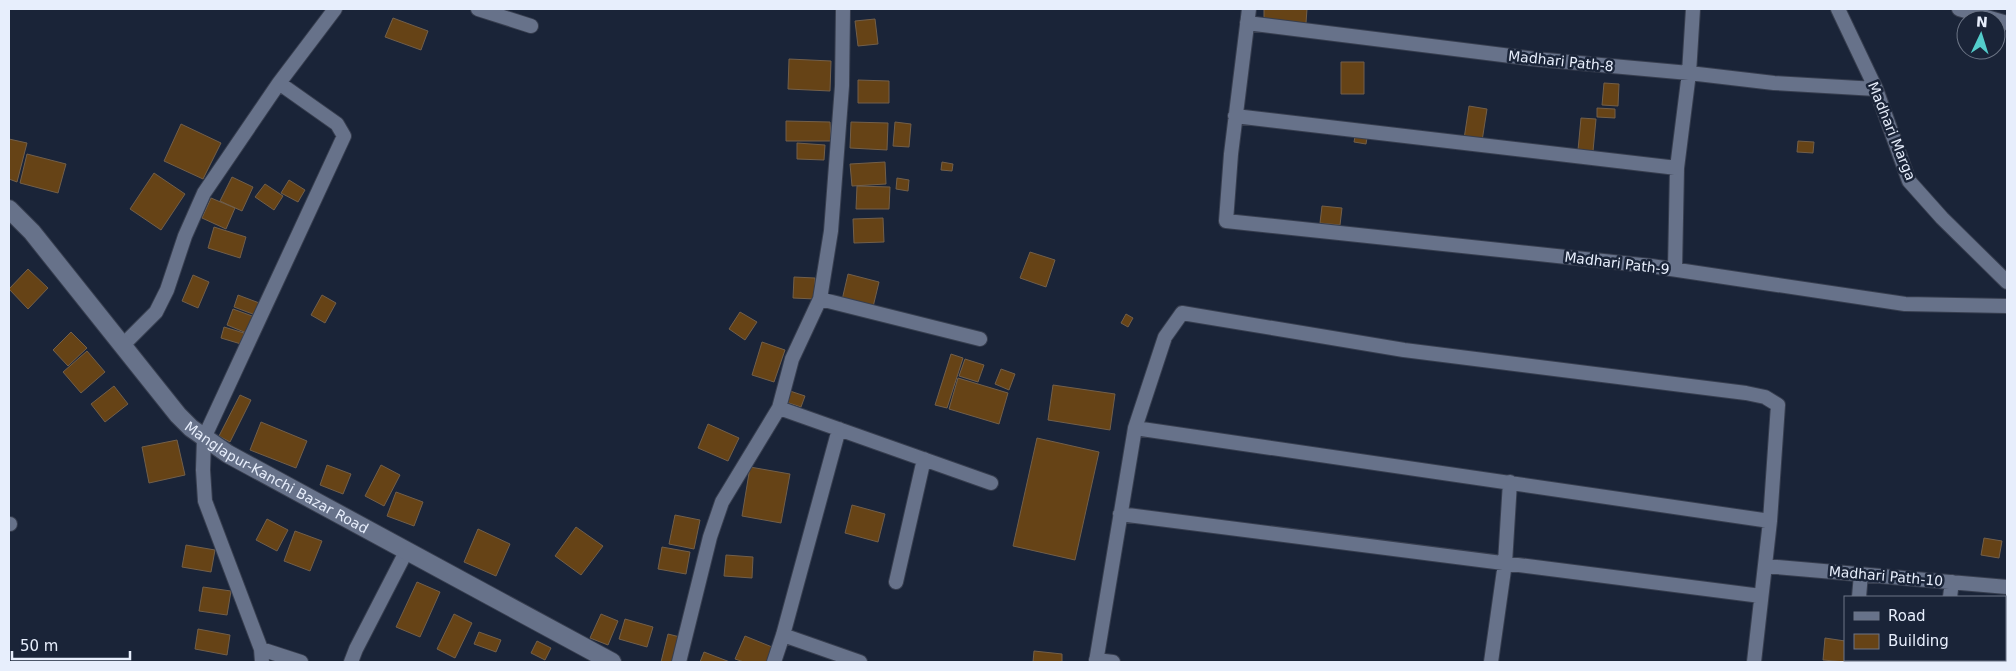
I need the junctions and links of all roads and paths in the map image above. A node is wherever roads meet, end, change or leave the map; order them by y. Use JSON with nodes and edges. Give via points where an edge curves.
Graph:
{"nodes":[{"id":1,"x":335,"y":9,"type":"edge"},
{"id":2,"x":478,"y":9,"type":"edge"},
{"id":3,"x":843,"y":9,"type":"edge"},
{"id":4,"x":1249,"y":9,"type":"edge"},
{"id":5,"x":1693,"y":9,"type":"edge"},
{"id":6,"x":1838,"y":9,"type":"edge"},
{"id":7,"x":1959,"y":9,"type":"edge"},
{"id":8,"x":1247,"y":23,"type":"junction"},
{"id":9,"x":2007,"y":23,"type":"edge"},
{"id":10,"x":531,"y":26,"type":"dead end"},
{"id":11,"x":1689,"y":72,"type":"junction"},
{"id":12,"x":279,"y":83,"type":"junction"},
{"id":13,"x":1876,"y":89,"type":"junction"},
{"id":14,"x":1235,"y":116,"type":"junction"},
{"id":15,"x":1677,"y":168,"type":"junction"},
{"id":16,"x":9,"y":209,"type":"edge"},
{"id":17,"x":1675,"y":269,"type":"junction"},
{"id":18,"x":2007,"y":282,"type":"edge"},
{"id":19,"x":820,"y":299,"type":"junction"},
{"id":20,"x":2007,"y":306,"type":"edge"},
{"id":21,"x":980,"y":339,"type":"dead end"},
{"id":22,"x":123,"y":346,"type":"junction"},
{"id":23,"x":779,"y":408,"type":"junction"},
{"id":24,"x":1135,"y":428,"type":"junction"},
{"id":25,"x":839,"y":429,"type":"junction"},
{"id":26,"x":204,"y":438,"type":"junction"},
{"id":27,"x":924,"y":459,"type":"junction"},
{"id":28,"x":1510,"y":482,"type":"junction"},
{"id":29,"x":992,"y":483,"type":"dead end"},
{"id":30,"x":1120,"y":514,"type":"junction"},
{"id":31,"x":1770,"y":521,"type":"junction"},
{"id":32,"x":407,"y":550,"type":"junction"},
{"id":33,"x":1505,"y":563,"type":"junction"},
{"id":34,"x":1765,"y":566,"type":"junction"},
{"id":35,"x":1861,"y":574,"type":"junction"},
{"id":36,"x":896,"y":582,"type":"dead end"},
{"id":37,"x":1952,"y":582,"type":"junction"},
{"id":38,"x":2007,"y":588,"type":"edge"},
{"id":39,"x":1761,"y":596,"type":"junction"},
{"id":40,"x":1860,"y":596,"type":"edge"},
{"id":41,"x":1950,"y":596,"type":"edge"},
{"id":42,"x":784,"y":635,"type":"junction"},
{"id":43,"x":261,"y":656,"type":"edge"},
{"id":44,"x":1096,"y":661,"type":"edge"},
{"id":45,"x":301,"y":662,"type":"edge"},
{"id":46,"x":352,"y":662,"type":"edge"},
{"id":47,"x":612,"y":662,"type":"edge"},
{"id":48,"x":679,"y":662,"type":"edge"},
{"id":49,"x":774,"y":662,"type":"edge"},
{"id":50,"x":860,"y":662,"type":"edge"},
{"id":51,"x":1113,"y":662,"type":"edge"},
{"id":52,"x":1491,"y":662,"type":"edge"},
{"id":53,"x":1754,"y":662,"type":"edge"}],
"edges":[{"from":1,"to":12,"type":"street"},
{"from":2,"to":10,"type":"street"},
{"from":3,"to":19,"type":"street","via":[[842,86],[830,247]]},
{"from":4,"to":8,"type":"street"},
{"from":5,"to":11,"type":"street"},
{"from":6,"to":13,"type":"street","name":"Madhari Marga"},
{"from":7,"to":9,"type":"street"},
{"from":8,"to":11,"type":"street","name":"Madhari Path-8","via":[[1535,59]]},
{"from":8,"to":14,"type":"street"},
{"from":11,"to":13,"type":"street","name":"Madhari Path-8","via":[[1774,83]]},
{"from":11,"to":15,"type":"street"},
{"from":12,"to":22,"type":"street","via":[[204,193],[156,312]]},
{"from":12,"to":26,"type":"street","via":[[337,124],[344,136]]},
{"from":13,"to":18,"type":"street","name":"Madhari Marga","via":[[1909,181]]},
{"from":14,"to":15,"type":"street"},
{"from":14,"to":17,"type":"street","name":"Madhari Path-9","via":[[1226,221]]},
{"from":15,"to":17,"type":"street"},
{"from":16,"to":22,"type":"street","name":"Manglapur-Kanchi Bazar Road","via":[[32,232]]},
{"from":17,"to":20,"type":"street","name":"Madhari Path-9","via":[[1905,304]]},
{"from":19,"to":21,"type":"street"},
{"from":19,"to":23,"type":"street","via":[[792,359]]},
{"from":22,"to":26,"type":"street","name":"Manglapur-Kanchi Bazar Road","via":[[178,415]]},
{"from":23,"to":25,"type":"street"},
{"from":23,"to":48,"type":"street","via":[[722,502],[710,537]]},
{"from":24,"to":28,"type":"street"},
{"from":24,"to":30,"type":"street"},
{"from":24,"to":31,"type":"street","via":[[1165,338],[1182,313],[1404,350],[1746,393],[1778,405]]},
{"from":25,"to":27,"type":"street"},
{"from":25,"to":42,"type":"street"},
{"from":26,"to":32,"type":"street","name":"Manglapur-Kanchi Bazar Road"},
{"from":26,"to":43,"type":"street","via":[[205,501]]},
{"from":27,"to":29,"type":"street"},
{"from":27,"to":36,"type":"street"},
{"from":28,"to":31,"type":"street"},
{"from":28,"to":33,"type":"street"},
{"from":30,"to":33,"type":"street"},
{"from":30,"to":44,"type":"street"},
{"from":31,"to":34,"type":"street"},
{"from":32,"to":46,"type":"street"},
{"from":32,"to":47,"type":"street","name":"Manglapur-Kanchi Bazar Road"},
{"from":33,"to":39,"type":"street"},
{"from":33,"to":52,"type":"street"},
{"from":34,"to":35,"type":"street","name":"Madhari Path-10"},
{"from":34,"to":39,"type":"street"},
{"from":35,"to":37,"type":"street","name":"Madhari Path-10"},
{"from":35,"to":40,"type":"street"},
{"from":37,"to":38,"type":"street","name":"Madhari Path-10"},
{"from":37,"to":41,"type":"street"},
{"from":39,"to":53,"type":"street"},
{"from":42,"to":49,"type":"street"},
{"from":42,"to":50,"type":"street"},
{"from":43,"to":45,"type":"street"},
{"from":44,"to":51,"type":"street"}]}
